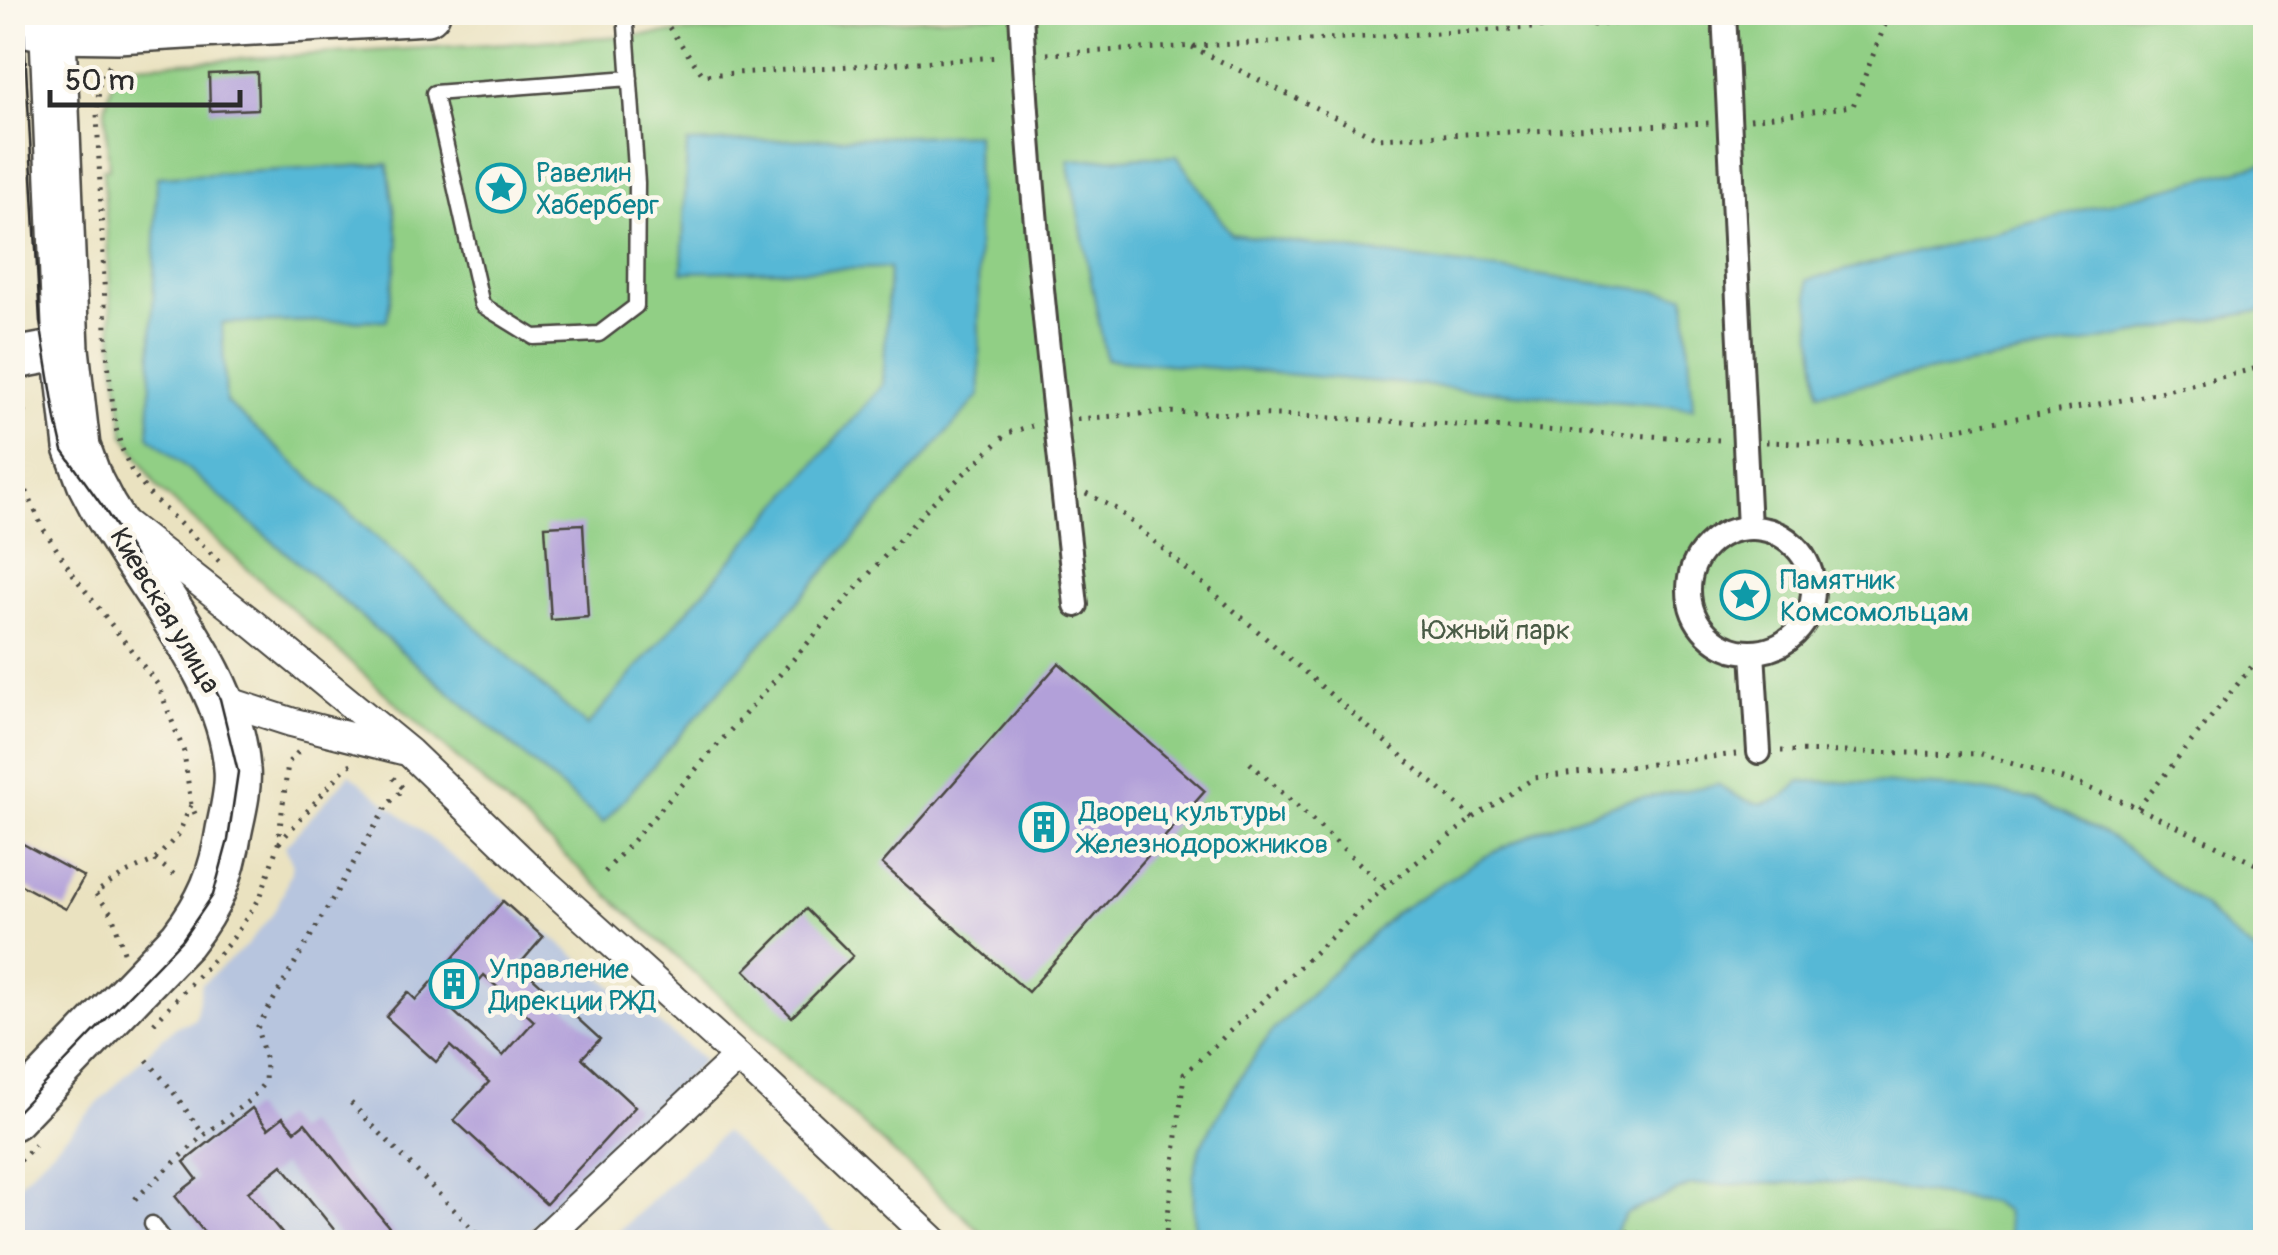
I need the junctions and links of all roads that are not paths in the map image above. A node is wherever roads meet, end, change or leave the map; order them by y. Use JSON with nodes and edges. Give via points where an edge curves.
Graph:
{"nodes":[{"id":1,"x":426,"y":12,"type":"edge"},
{"id":2,"x":625,"y":12,"type":"edge"},
{"id":3,"x":1021,"y":12,"type":"edge"},
{"id":4,"x":1724,"y":12,"type":"edge"},
{"id":5,"x":39,"y":21,"type":"edge"},
{"id":6,"x":630,"y":78,"type":"junction"},
{"id":7,"x":15,"y":332,"type":"edge"},
{"id":8,"x":66,"y":349,"type":"junction"},
{"id":9,"x":104,"y":506,"type":"junction"},
{"id":10,"x":1748,"y":528,"type":"junction"},
{"id":11,"x":1076,"y":605,"type":"dead end"},
{"id":12,"x":1754,"y":652,"type":"junction"},
{"id":13,"x":220,"y":699,"type":"junction"},
{"id":14,"x":409,"y":752,"type":"junction"},
{"id":15,"x":1759,"y":752,"type":"road end"},
{"id":16,"x":738,"y":1057,"type":"junction"},
{"id":17,"x":12,"y":1117,"type":"edge"},
{"id":18,"x":152,"y":1224,"type":"dead end"},
{"id":19,"x":166,"y":1242,"type":"edge"},
{"id":20,"x":540,"y":1242,"type":"edge"},
{"id":21,"x":936,"y":1242,"type":"edge"}],
"edges":[{"from":1,"to":5,"type":"main road","via":[[117,30]]},
{"from":2,"to":6,"type":"lane"},
{"from":3,"to":11,"type":"street"},
{"from":4,"to":10,"type":"street"},
{"from":5,"to":8,"type":"main road","name":"Киевская улица"},
{"from":6,"to":6,"type":"lane","via":[[636,306],[598,334],[534,337],[482,305],[434,93]]},
{"from":7,"to":8,"type":"main road","via":[[17,358]]},
{"from":8,"to":9,"type":"main road","name":"Киевская улица","via":[[77,447]]},
{"from":9,"to":13,"type":"main road","name":"Киевская улица"},
{"from":9,"to":14,"type":"street"},
{"from":10,"to":12,"type":"street","via":[[1782,536],[1796,548],[1807,562],[1813,596],[1800,629]]},
{"from":10,"to":12,"type":"street","via":[[1732,530],[1706,548],[1689,592],[1709,636]]},
{"from":12,"to":15,"type":"street"},
{"from":13,"to":14,"type":"street"},
{"from":13,"to":17,"type":"main road","name":"Киевская улица","via":[[238,772],[212,895],[182,940]]},
{"from":14,"to":16,"type":"street"},
{"from":16,"to":20,"type":"street"},
{"from":16,"to":21,"type":"street"},
{"from":18,"to":19,"type":"lane"}]}
